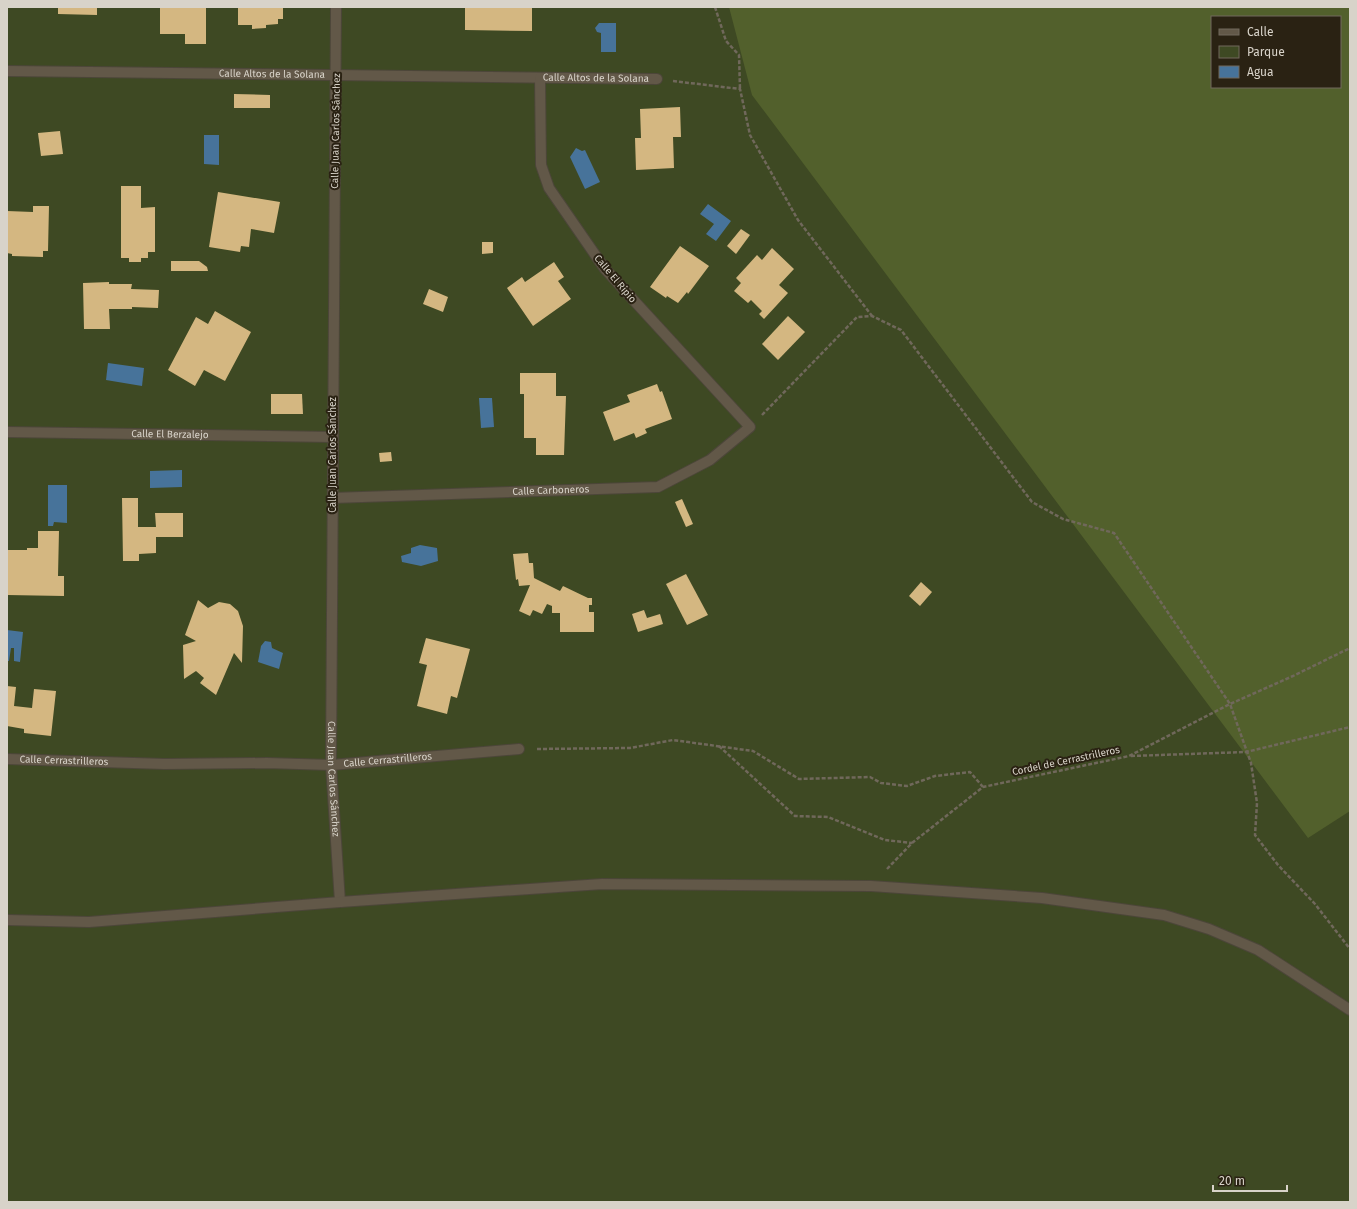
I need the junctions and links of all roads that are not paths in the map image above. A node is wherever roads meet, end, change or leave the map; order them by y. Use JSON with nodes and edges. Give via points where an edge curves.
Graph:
{"nodes":[{"id":1,"x":336,"y":7,"type":"edge"},
{"id":2,"x":7,"y":71,"type":"edge"},
{"id":3,"x":336,"y":75,"type":"junction"},
{"id":4,"x":540,"y":78,"type":"junction"},
{"id":5,"x":657,"y":79,"type":"road end"},
{"id":6,"x":750,"y":427,"type":"joint"},
{"id":7,"x":7,"y":432,"type":"edge"},
{"id":8,"x":332,"y":437,"type":"junction"},
{"id":9,"x":332,"y":498,"type":"junction"},
{"id":10,"x":519,"y":749,"type":"road end"},
{"id":11,"x":7,"y":759,"type":"edge"},
{"id":12,"x":330,"y":765,"type":"junction"},
{"id":13,"x":340,"y":902,"type":"junction"},
{"id":14,"x":7,"y":920,"type":"edge"},
{"id":15,"x":1350,"y":1010,"type":"edge"}],
"edges":[{"from":1,"to":3,"type":"street","name":"Calle Juan Carlos Sánchez"},
{"from":2,"to":3,"type":"street","name":"Calle Altos de la Solana"},
{"from":3,"to":4,"type":"street","name":"Calle Altos de la Solana"},
{"from":3,"to":8,"type":"street","name":"Calle Juan Carlos Sánchez"},
{"from":4,"to":5,"type":"street","name":"Calle Altos de la Solana"},
{"from":4,"to":6,"type":"street","name":"Calle El Ripio","via":[[541,165],[549,188],[605,269]]},
{"from":6,"to":9,"type":"street","name":"Calle Carboneros","via":[[710,460],[658,487]]},
{"from":7,"to":8,"type":"street","name":"Calle El Berzalejo"},
{"from":8,"to":9,"type":"street","name":"Calle Juan Carlos Sánchez"},
{"from":9,"to":12,"type":"street","name":"Calle Juan Carlos Sánchez"},
{"from":10,"to":12,"type":"street","name":"Calle Cerrastrilleros"},
{"from":11,"to":12,"type":"street","name":"Calle Cerrastrilleros","via":[[165,764]]},
{"from":12,"to":13,"type":"street","name":"Calle Juan Carlos Sánchez"},
{"from":13,"to":14,"type":"street","via":[[89,922]]},
{"from":13,"to":15,"type":"street","via":[[602,884],[871,886],[1042,898],[1164,915],[1209,929],[1258,950]]}]}
